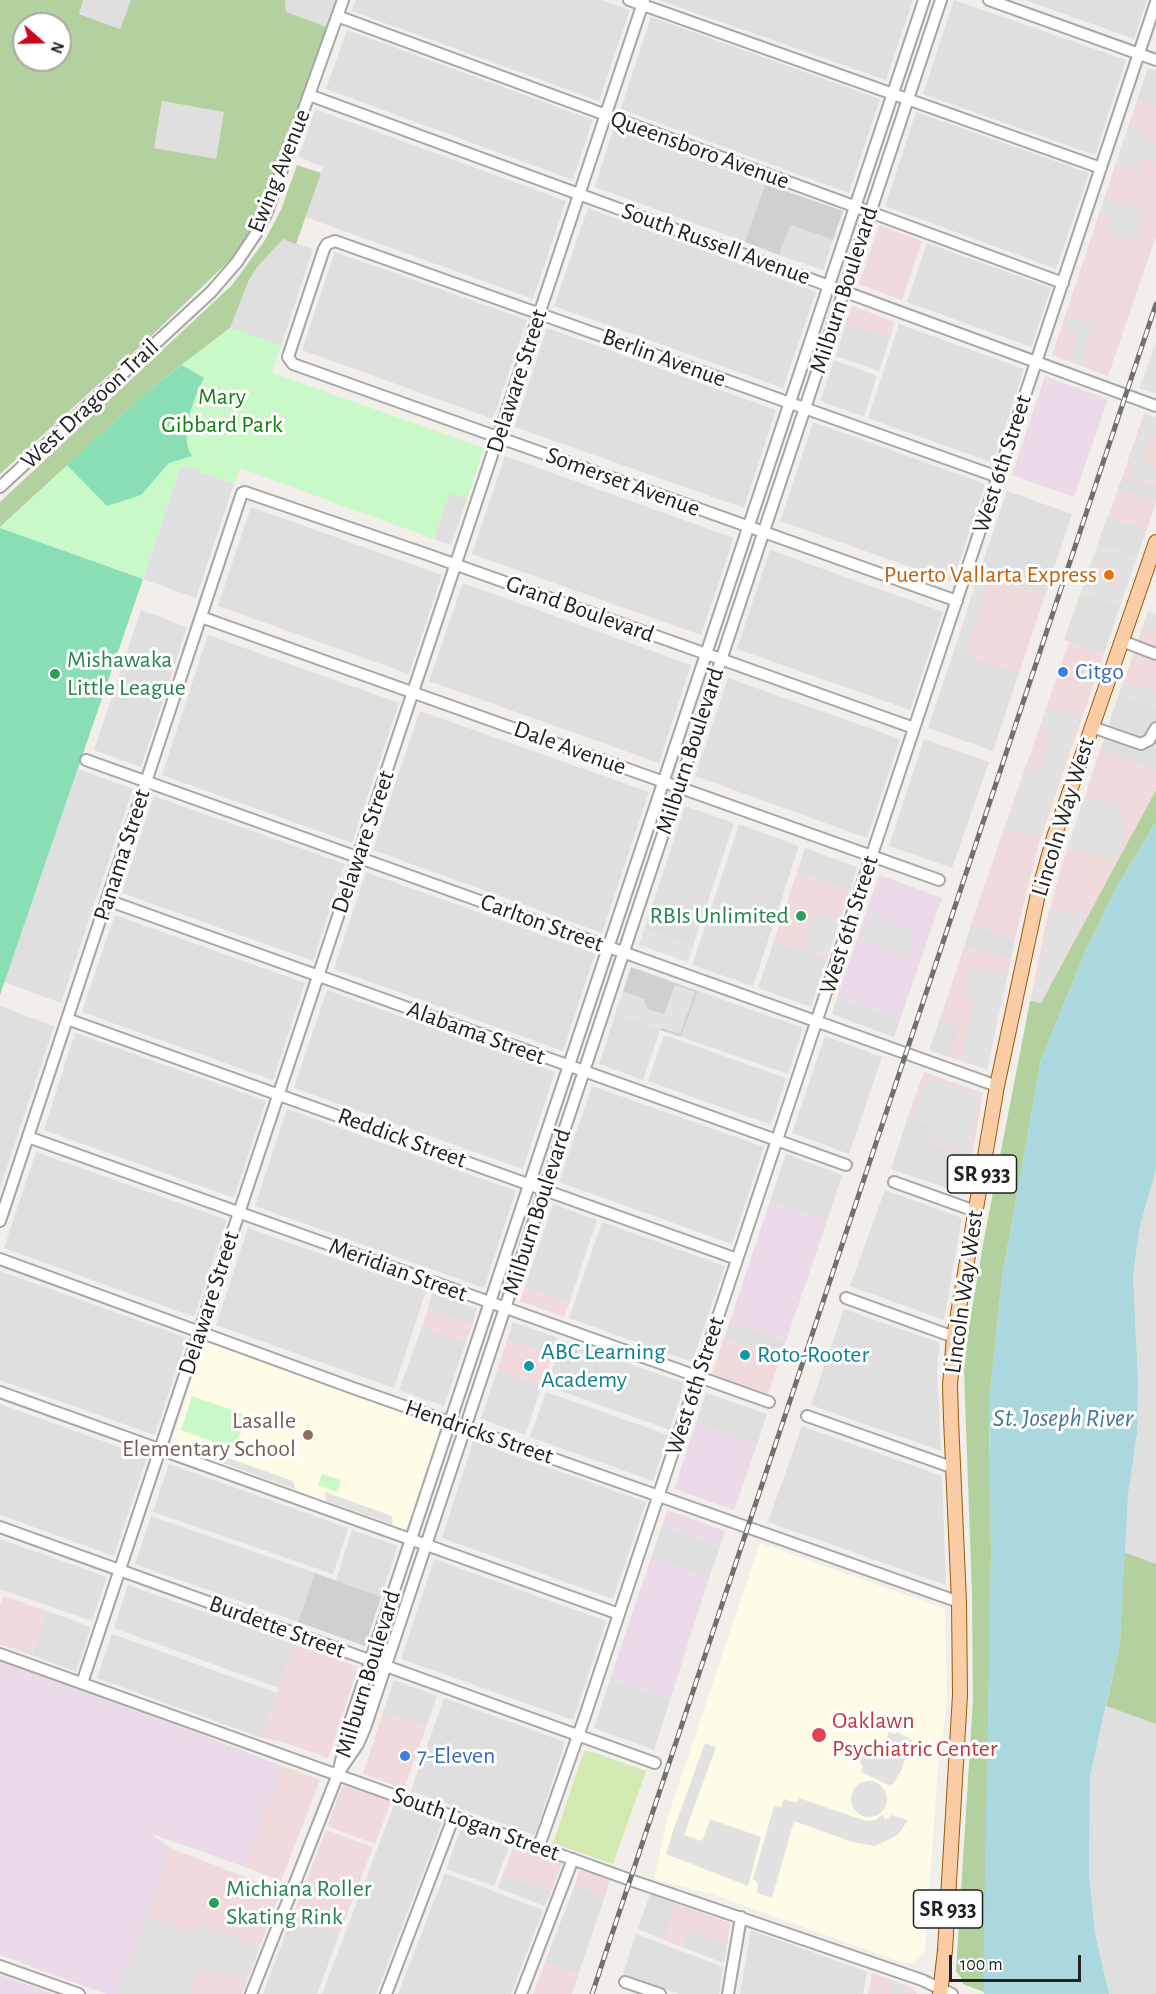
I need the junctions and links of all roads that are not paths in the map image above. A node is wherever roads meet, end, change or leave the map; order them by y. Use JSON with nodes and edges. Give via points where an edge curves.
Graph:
{"nodes":[{"id":1,"x":343,"y":0,"type":"edge"},
{"id":2,"x":629,"y":0,"type":"edge"},
{"id":3,"x":924,"y":0,"type":"edge"},
{"id":4,"x":941,"y":0,"type":"edge"},
{"id":5,"x":989,"y":0,"type":"edge"},
{"id":6,"x":643,"y":2,"type":"edge"},
{"id":7,"x":1156,"y":2,"type":"edge"},
{"id":8,"x":337,"y":16,"type":"junction"},
{"id":9,"x":1139,"y":54,"type":"junction"},
{"id":10,"x":1156,"y":60,"type":"edge"},
{"id":11,"x":893,"y":94,"type":"junction"},
{"id":12,"x":309,"y":95,"type":"junction"},
{"id":13,"x":908,"y":100,"type":"junction"},
{"id":14,"x":605,"y":115,"type":"junction"},
{"id":15,"x":1101,"y":168,"type":"junction"},
{"id":16,"x":579,"y":194,"type":"junction"},
{"id":17,"x":856,"y":207,"type":"junction"},
{"id":18,"x":870,"y":212,"type":"junction"},
{"id":19,"x":1063,"y":283,"type":"junction"},
{"id":20,"x":829,"y":286,"type":"junction"},
{"id":21,"x":844,"y":291,"type":"junction"},
{"id":22,"x":540,"y":314,"type":"junction"},
{"id":23,"x":181,"y":320,"type":"joint"},
{"id":24,"x":290,"y":361,"type":"joint"},
{"id":25,"x":1036,"y":361,"type":"junction"},
{"id":26,"x":790,"y":402,"type":"junction"},
{"id":27,"x":1156,"y":406,"type":"edge"},
{"id":28,"x":805,"y":408,"type":"junction"},
{"id":29,"x":498,"y":437,"type":"junction"},
{"id":30,"x":998,"y":477,"type":"junction"},
{"id":31,"x":0,"y":487,"type":"edge"},
{"id":32,"x":245,"y":492,"type":"joint"},
{"id":33,"x":749,"y":526,"type":"junction"},
{"id":34,"x":763,"y":531,"type":"junction"},
{"id":35,"x":1156,"y":542,"type":"edge"},
{"id":36,"x":455,"y":565,"type":"junction"},
{"id":37,"x":1152,"y":569,"type":"edge"},
{"id":38,"x":957,"y":601,"type":"junction"},
{"id":39,"x":201,"y":617,"type":"junction"},
{"id":40,"x":1122,"y":641,"type":"junction"},
{"id":41,"x":706,"y":654,"type":"junction"},
{"id":42,"x":1156,"y":654,"type":"edge"},
{"id":43,"x":721,"y":660,"type":"junction"},
{"id":44,"x":413,"y":692,"type":"junction"},
{"id":45,"x":1092,"y":727,"type":"junction"},
{"id":46,"x":914,"y":728,"type":"junction"},
{"id":47,"x":1156,"y":728,"type":"edge"},
{"id":48,"x":86,"y":760,"type":"dead end"},
{"id":49,"x":146,"y":782,"type":"junction"},
{"id":50,"x":664,"y":782,"type":"junction"},
{"id":51,"x":678,"y":787,"type":"junction"},
{"id":52,"x":872,"y":856,"type":"junction"},
{"id":53,"x":358,"y":857,"type":"junction"},
{"id":54,"x":939,"y":880,"type":"dead end"},
{"id":55,"x":106,"y":900,"type":"junction"},
{"id":56,"x":608,"y":947,"type":"junction"},
{"id":57,"x":623,"y":952,"type":"junction"},
{"id":58,"x":318,"y":976,"type":"junction"},
{"id":59,"x":67,"y":1019,"type":"junction"},
{"id":60,"x":817,"y":1021,"type":"junction"},
{"id":61,"x":569,"y":1066,"type":"junction"},
{"id":62,"x":584,"y":1071,"type":"junction"},
{"id":63,"x":997,"y":1086,"type":"junction"},
{"id":64,"x":279,"y":1094,"type":"junction"},
{"id":65,"x":28,"y":1137,"type":"junction"},
{"id":66,"x":777,"y":1140,"type":"junction"},
{"id":67,"x":846,"y":1165,"type":"dead end"},
{"id":68,"x":894,"y":1182,"type":"dead end"},
{"id":69,"x":530,"y":1184,"type":"junction"},
{"id":70,"x":544,"y":1189,"type":"junction"},
{"id":71,"x":975,"y":1211,"type":"junction"},
{"id":72,"x":239,"y":1213,"type":"junction"},
{"id":73,"x":0,"y":1221,"type":"edge"},
{"id":74,"x":737,"y":1258,"type":"junction"},
{"id":75,"x":0,"y":1259,"type":"edge"},
{"id":76,"x":846,"y":1298,"type":"dead end"},
{"id":77,"x":490,"y":1303,"type":"junction"},
{"id":78,"x":505,"y":1308,"type":"junction"},
{"id":79,"x":200,"y":1331,"type":"junction"},
{"id":80,"x":954,"y":1336,"type":"junction"},
{"id":81,"x":698,"y":1377,"type":"junction"},
{"id":82,"x":0,"y":1392,"type":"edge"},
{"id":83,"x":769,"y":1402,"type":"dead end"},
{"id":84,"x":807,"y":1416,"type":"dead end"},
{"id":85,"x":450,"y":1422,"type":"junction"},
{"id":86,"x":465,"y":1427,"type":"junction"},
{"id":87,"x":160,"y":1450,"type":"junction"},
{"id":88,"x":954,"y":1468,"type":"junction"},
{"id":89,"x":658,"y":1496,"type":"junction"},
{"id":90,"x":0,"y":1527,"type":"edge"},
{"id":91,"x":411,"y":1539,"type":"junction"},
{"id":92,"x":426,"y":1545,"type":"junction"},
{"id":93,"x":120,"y":1570,"type":"junction"},
{"id":94,"x":959,"y":1602,"type":"junction"},
{"id":95,"x":619,"y":1614,"type":"junction"},
{"id":96,"x":0,"y":1654,"type":"edge"},
{"id":97,"x":371,"y":1660,"type":"junction"},
{"id":98,"x":386,"y":1666,"type":"junction"},
{"id":99,"x":82,"y":1683,"type":"junction"},
{"id":100,"x":578,"y":1735,"type":"junction"},
{"id":101,"x":655,"y":1763,"type":"dead end"},
{"id":102,"x":338,"y":1774,"type":"junction"},
{"id":103,"x":454,"y":1816,"type":"junction"},
{"id":104,"x":539,"y":1846,"type":"junction"},
{"id":105,"x":573,"y":1859,"type":"junction"},
{"id":106,"x":741,"y":1917,"type":"junction"},
{"id":107,"x":0,"y":1966,"type":"edge"},
{"id":108,"x":625,"y":1982,"type":"dead end"},
{"id":109,"x":944,"y":1992,"type":"edge"},
{"id":110,"x":79,"y":1994,"type":"edge"},
{"id":111,"x":251,"y":1994,"type":"edge"},
{"id":112,"x":386,"y":1994,"type":"edge"},
{"id":113,"x":521,"y":1994,"type":"edge"},
{"id":114,"x":660,"y":1994,"type":"edge"},
{"id":115,"x":728,"y":1994,"type":"edge"}],
"edges":[{"from":1,"to":8,"type":"street","name":"Ewing Avenue"},
{"from":2,"to":6,"type":"street"},
{"from":3,"to":11,"type":"street","name":"Milburn Boulevard"},
{"from":4,"to":13,"type":"street","name":"Milburn Boulevard"},
{"from":5,"to":9,"type":"street"},
{"from":6,"to":11,"type":"street"},
{"from":6,"to":14,"type":"street","name":"Delaware Street"},
{"from":7,"to":9,"type":"street","name":"West 6th Street"},
{"from":8,"to":12,"type":"street","name":"Ewing Avenue"},
{"from":8,"to":14,"type":"street","name":"Queensboro Avenue"},
{"from":9,"to":10,"type":"street"},
{"from":9,"to":15,"type":"street","name":"West 6th Street"},
{"from":11,"to":13,"type":"street"},
{"from":11,"to":17,"type":"street","name":"Milburn Boulevard"},
{"from":12,"to":16,"type":"street","name":"South Russell Avenue"},
{"from":12,"to":23,"type":"street","name":"Ewing Avenue","via":[[257,232],[226,276]]},
{"from":13,"to":15,"type":"street"},
{"from":13,"to":18,"type":"street","name":"Milburn Boulevard"},
{"from":14,"to":16,"type":"street","name":"Delaware Street"},
{"from":14,"to":17,"type":"street","name":"Queensboro Avenue"},
{"from":15,"to":19,"type":"street","name":"West 6th Street"},
{"from":16,"to":20,"type":"street","name":"South Russell Avenue"},
{"from":16,"to":22,"type":"street","name":"Delaware Street"},
{"from":17,"to":18,"type":"street","name":"Queensboro Avenue"},
{"from":17,"to":20,"type":"street","name":"Milburn Boulevard"},
{"from":18,"to":19,"type":"street","name":"Queensboro Avenue"},
{"from":18,"to":21,"type":"street","name":"Milburn Boulevard"},
{"from":19,"to":25,"type":"street","name":"West 6th Street"},
{"from":20,"to":21,"type":"street","name":"South Russell Avenue"},
{"from":20,"to":26,"type":"street","name":"Milburn Boulevard"},
{"from":21,"to":25,"type":"street","name":"South Russell Avenue"},
{"from":21,"to":28,"type":"street","name":"Milburn Boulevard"},
{"from":22,"to":24,"type":"street","name":"Berlin Avenue","via":[[340,242],[330,242],[288,357]]},
{"from":22,"to":26,"type":"street","name":"Berlin Avenue"},
{"from":22,"to":29,"type":"street","name":"Delaware Street"},
{"from":23,"to":31,"type":"street","name":"West Dragoon Trail"},
{"from":24,"to":29,"type":"street","name":"Somerset Avenue"},
{"from":25,"to":27,"type":"street","name":"South Russell Avenue"},
{"from":25,"to":30,"type":"street","name":"West 6th Street"},
{"from":26,"to":28,"type":"street","name":"Berlin Avenue"},
{"from":26,"to":33,"type":"street","name":"Milburn Boulevard"},
{"from":28,"to":30,"type":"street","name":"Berlin Avenue"},
{"from":28,"to":34,"type":"street","name":"Milburn Boulevard"},
{"from":29,"to":33,"type":"street","name":"Somerset Avenue"},
{"from":29,"to":36,"type":"street","name":"Delaware Street"},
{"from":30,"to":38,"type":"street","name":"West 6th Street"},
{"from":32,"to":36,"type":"street","name":"Grand Boulevard"},
{"from":32,"to":39,"type":"street","name":"Panama Street"},
{"from":33,"to":34,"type":"street","name":"Somerset Avenue"},
{"from":33,"to":41,"type":"street","name":"Milburn Boulevard"},
{"from":34,"to":38,"type":"street","name":"Somerset Avenue"},
{"from":34,"to":43,"type":"street","name":"Milburn Boulevard"},
{"from":35,"to":37,"type":"main road","name":"Lincoln Way West","number":"SR 933"},
{"from":36,"to":41,"type":"street","name":"Grand Boulevard"},
{"from":36,"to":44,"type":"street","name":"Delaware Street"},
{"from":37,"to":40,"type":"main road","name":"Lincoln Way West","number":"SR 933"},
{"from":38,"to":46,"type":"street","name":"West 6th Street"},
{"from":39,"to":44,"type":"street","name":"Dale Avenue"},
{"from":39,"to":49,"type":"street","name":"Panama Street"},
{"from":40,"to":42,"type":"street"},
{"from":40,"to":45,"type":"main road","name":"Lincoln Way West","number":"SR 933"},
{"from":41,"to":43,"type":"street","name":"Grand Boulevard"},
{"from":41,"to":50,"type":"street","name":"Milburn Boulevard"},
{"from":43,"to":46,"type":"street","name":"Grand Boulevard"},
{"from":43,"to":51,"type":"street","name":"Milburn Boulevard"},
{"from":44,"to":50,"type":"street","name":"Dale Avenue"},
{"from":44,"to":53,"type":"street","name":"Delaware Street"},
{"from":45,"to":47,"type":"street","via":[[1141,744],[1149,740]]},
{"from":45,"to":63,"type":"main road","name":"Lincoln Way West","number":"SR 933","via":[[1038,894]]},
{"from":46,"to":52,"type":"street","name":"West 6th Street"},
{"from":48,"to":49,"type":"street","name":"Carlton Street"},
{"from":49,"to":53,"type":"street","name":"Carlton Street"},
{"from":49,"to":55,"type":"street","name":"Panama Street"},
{"from":50,"to":51,"type":"street","name":"Dale Avenue"},
{"from":50,"to":56,"type":"street","name":"Milburn Boulevard"},
{"from":51,"to":52,"type":"street","name":"Dale Avenue"},
{"from":51,"to":57,"type":"street","name":"Milburn Boulevard"},
{"from":52,"to":54,"type":"street","name":"Dale Avenue"},
{"from":52,"to":60,"type":"street","name":"West 6th Street"},
{"from":53,"to":56,"type":"street","name":"Carlton Street"},
{"from":53,"to":58,"type":"street","name":"Delaware Street"},
{"from":55,"to":58,"type":"street","name":"Alabama Street"},
{"from":55,"to":59,"type":"street","name":"Panama Street"},
{"from":56,"to":57,"type":"street","name":"Carlton Street"},
{"from":56,"to":61,"type":"street","name":"Milburn Boulevard"},
{"from":57,"to":60,"type":"street","name":"Carlton Street"},
{"from":57,"to":62,"type":"street","name":"Milburn Boulevard"},
{"from":58,"to":61,"type":"street","name":"Alabama Street"},
{"from":58,"to":64,"type":"street","name":"Delaware Street"},
{"from":59,"to":64,"type":"street","name":"Reddick Street"},
{"from":59,"to":65,"type":"street","name":"Panama Street"},
{"from":60,"to":63,"type":"street","name":"Carlton Street"},
{"from":60,"to":66,"type":"street","name":"West 6th Street"},
{"from":61,"to":62,"type":"street","name":"Alabama Street"},
{"from":61,"to":69,"type":"street","name":"Milburn Boulevard"},
{"from":62,"to":66,"type":"street","name":"Alabama Street"},
{"from":62,"to":70,"type":"street","name":"Milburn Boulevard"},
{"from":63,"to":71,"type":"main road","name":"Lincoln Way West","number":"SR 933"},
{"from":64,"to":69,"type":"street","name":"Reddick Street"},
{"from":64,"to":72,"type":"street","name":"Delaware Street"},
{"from":65,"to":72,"type":"street","name":"Meridian Street"},
{"from":65,"to":73,"type":"street","name":"Panama Street"},
{"from":66,"to":67,"type":"street","name":"Alabama Street"},
{"from":66,"to":74,"type":"street","name":"West 6th Street"},
{"from":68,"to":71,"type":"street"},
{"from":69,"to":70,"type":"street","name":"Reddick Street"},
{"from":69,"to":77,"type":"street","name":"Milburn Boulevard"},
{"from":70,"to":74,"type":"street","name":"Reddick Street"},
{"from":70,"to":78,"type":"street","name":"Milburn Boulevard"},
{"from":71,"to":80,"type":"main road","name":"Lincoln Way West","number":"SR 933"},
{"from":72,"to":77,"type":"street","name":"Meridian Street"},
{"from":72,"to":79,"type":"street","name":"Delaware Street"},
{"from":74,"to":81,"type":"street","name":"West 6th Street"},
{"from":75,"to":79,"type":"street","name":"Hendricks Street"},
{"from":76,"to":80,"type":"street"},
{"from":77,"to":78,"type":"street","name":"Meridian Street"},
{"from":77,"to":85,"type":"street","name":"Milburn Boulevard"},
{"from":78,"to":81,"type":"street","name":"Meridian Street"},
{"from":78,"to":86,"type":"street","name":"Milburn Boulevard"},
{"from":79,"to":85,"type":"street","name":"Hendricks Street"},
{"from":79,"to":87,"type":"street","name":"Delaware Street"},
{"from":80,"to":88,"type":"main road","name":"Lincoln Way West","number":"SR 933","via":[[950,1385]]},
{"from":81,"to":83,"type":"street","name":"Meridian Street"},
{"from":81,"to":89,"type":"street","name":"West 6th Street"},
{"from":82,"to":87,"type":"street"},
{"from":84,"to":88,"type":"street"},
{"from":85,"to":86,"type":"street","name":"Hendricks Street"},
{"from":85,"to":91,"type":"street","name":"Milburn Boulevard"},
{"from":86,"to":89,"type":"street","name":"Hendricks Street"},
{"from":86,"to":92,"type":"street","name":"Milburn Boulevard"},
{"from":87,"to":91,"type":"street"},
{"from":87,"to":93,"type":"street","name":"Delaware Street"},
{"from":88,"to":94,"type":"main road","name":"Lincoln Way West","number":"SR 933"},
{"from":89,"to":94,"type":"street","name":"Hendricks Street"},
{"from":89,"to":95,"type":"street","name":"West 6th Street"},
{"from":90,"to":93,"type":"street","name":"Burdette Street"},
{"from":91,"to":92,"type":"street"},
{"from":91,"to":97,"type":"street","name":"Milburn Boulevard"},
{"from":92,"to":95,"type":"street"},
{"from":92,"to":98,"type":"street","name":"Milburn Boulevard"},
{"from":93,"to":97,"type":"street","name":"Burdette Street"},
{"from":93,"to":99,"type":"street","name":"Delaware Street"},
{"from":94,"to":109,"type":"main road","name":"Lincoln Way West","number":"SR 933","via":[[960,1712]]},
{"from":95,"to":100,"type":"street","name":"West 6th Street"},
{"from":96,"to":99,"type":"street","name":"South Logan Street"},
{"from":97,"to":98,"type":"street","name":"Burdette Street"},
{"from":97,"to":102,"type":"street","name":"Milburn Boulevard"},
{"from":98,"to":100,"type":"street","name":"Burdette Street"},
{"from":98,"to":102,"type":"street","name":"Milburn Boulevard","via":[[358,1744]]},
{"from":99,"to":102,"type":"street","name":"South Logan Street"},
{"from":100,"to":101,"type":"street","name":"Burdette Street"},
{"from":100,"to":104,"type":"street","name":"West 6th Street"},
{"from":102,"to":103,"type":"street","name":"South Logan Street"},
{"from":102,"to":111,"type":"street"},
{"from":103,"to":104,"type":"street","name":"South Logan Street"},
{"from":103,"to":112,"type":"street"},
{"from":104,"to":105,"type":"street","name":"South Logan Street"},
{"from":105,"to":106,"type":"street","name":"South Logan Street"},
{"from":105,"to":113,"type":"street"},
{"from":106,"to":109,"type":"street","name":"South Logan Street","via":[[923,1980]]},
{"from":106,"to":115,"type":"street"},
{"from":107,"to":110,"type":"street"},
{"from":108,"to":114,"type":"street"}]}
